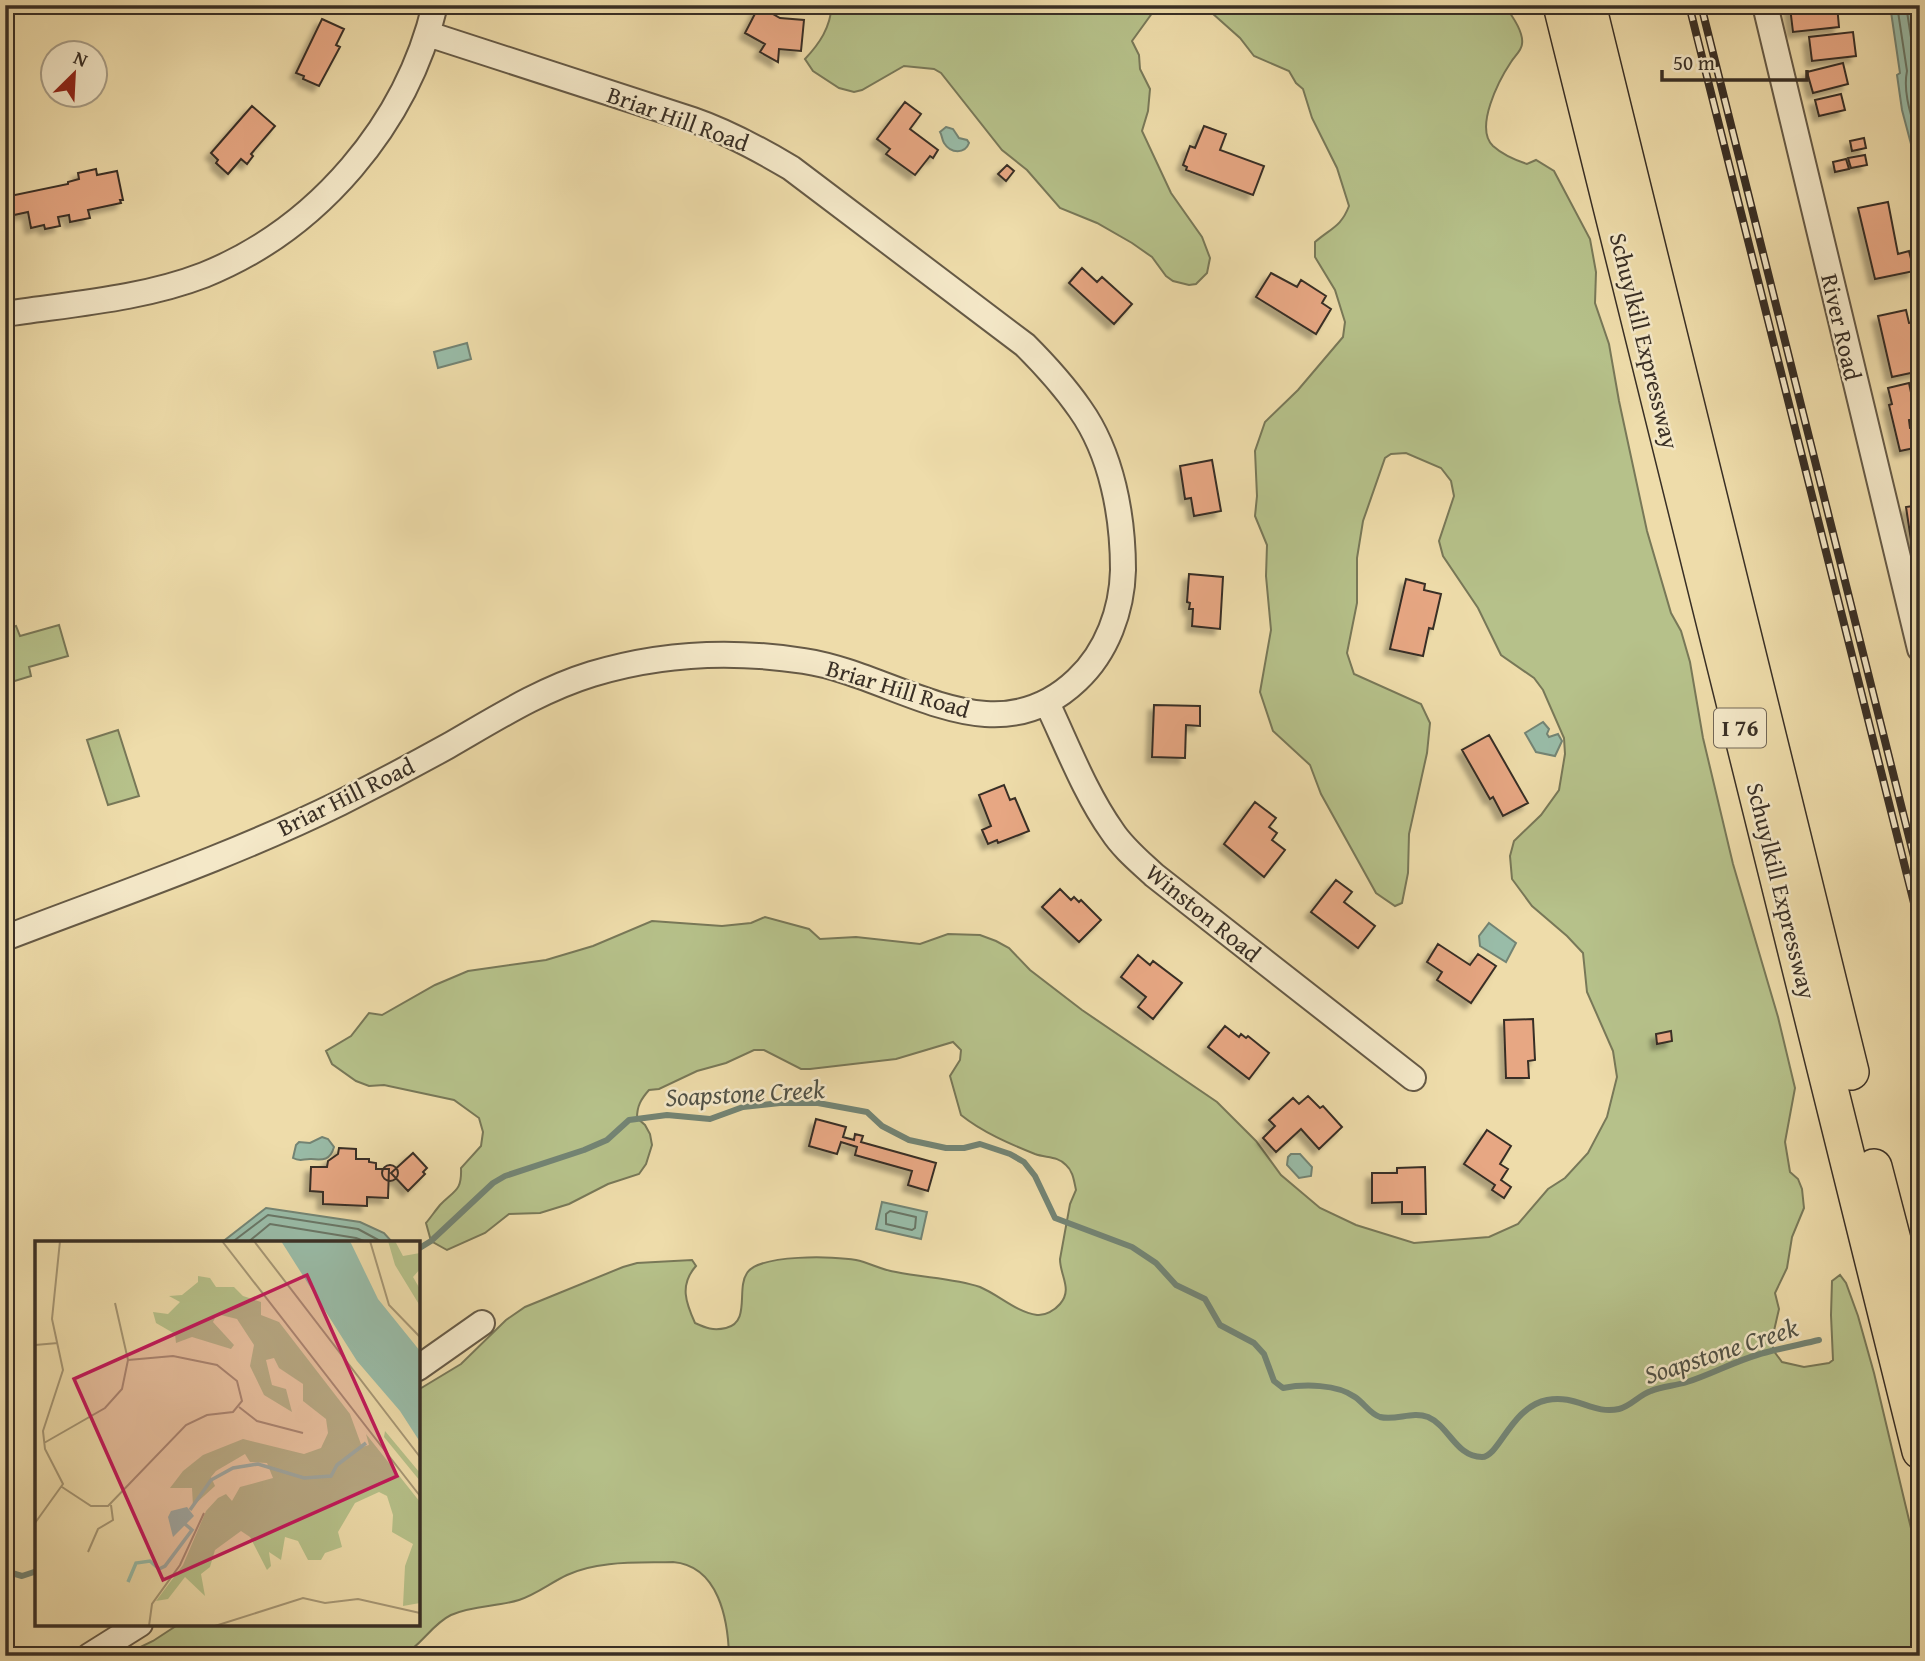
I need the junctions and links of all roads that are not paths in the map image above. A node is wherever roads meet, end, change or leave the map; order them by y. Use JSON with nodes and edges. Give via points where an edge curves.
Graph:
{"nodes":[{"id":1,"x":435,"y":5,"type":"edge"},
{"id":2,"x":1561,"y":5,"type":"edge"},
{"id":3,"x":1588,"y":5,"type":"edge"},
{"id":4,"x":1765,"y":5,"type":"edge"},
{"id":5,"x":428,"y":34,"type":"junction"},
{"id":6,"x":5,"y":314,"type":"edge"},
{"id":7,"x":1920,"y":649,"type":"edge"},
{"id":8,"x":1047,"y":703,"type":"junction"},
{"id":9,"x":5,"y":938,"type":"edge"},
{"id":10,"x":1413,"y":1078,"type":"dead end"},
{"id":11,"x":482,"y":1323,"type":"dead end"},
{"id":12,"x":1920,"y":1343,"type":"edge"},
{"id":13,"x":420,"y":1367,"type":"edge"},
{"id":14,"x":1920,"y":1451,"type":"edge"},
{"id":15,"x":138,"y":1626,"type":"edge"},
{"id":16,"x":89,"y":1656,"type":"edge"}],
"edges":[{"from":1,"to":5,"type":"street"},
{"from":2,"to":14,"type":"highway","name":"Schuylkill Expressway","number":"I 76"},
{"from":3,"to":12,"type":"highway","name":"Schuylkill Expressway","number":"I 76"},
{"from":4,"to":7,"type":"street","name":"River Road"},
{"from":5,"to":6,"type":"street","via":[[405,86],[368,148],[329,193],[269,240],[205,274],[167,286]]},
{"from":5,"to":8,"type":"street","name":"Briar Hill Road","via":[[706,124],[756,147],[959,294],[1025,345],[1053,374],[1083,412],[1112,481],[1119,515],[1122,587],[1102,649],[1070,688]]},
{"from":8,"to":9,"type":"street","name":"Briar Hill Road","via":[[996,716],[975,715],[850,672],[761,656],[714,654],[629,664],[520,704],[410,767],[283,830]]},
{"from":8,"to":10,"type":"street","name":"Winston Road","via":[[1096,804],[1130,853]]},
{"from":11,"to":13,"type":"street"},
{"from":15,"to":16,"type":"street"}]}
